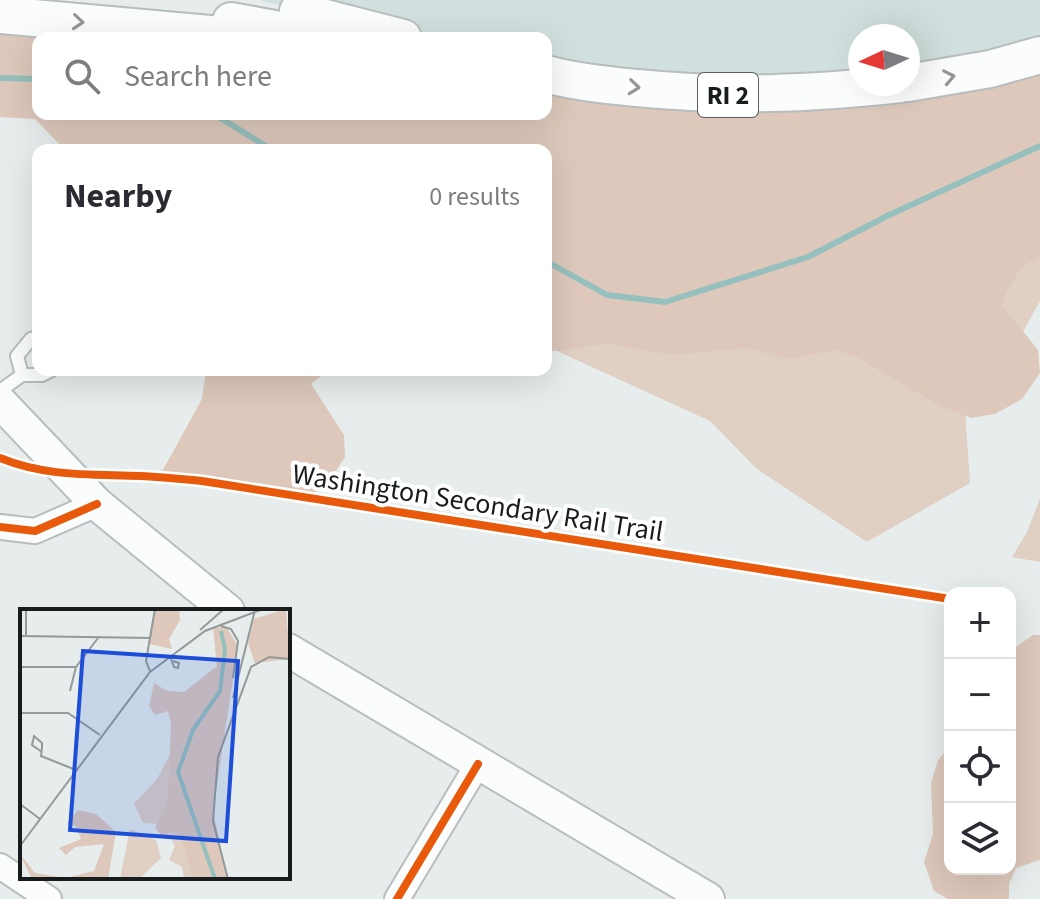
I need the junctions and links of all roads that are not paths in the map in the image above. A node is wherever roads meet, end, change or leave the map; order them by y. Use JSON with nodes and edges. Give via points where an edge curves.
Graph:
{"nodes":[{"id":1,"x":119,"y":0,"type":"edge"},
{"id":2,"x":254,"y":0,"type":"edge"},
{"id":3,"x":0,"y":15,"type":"edge"},
{"id":4,"x":189,"y":32,"type":"edge"},
{"id":5,"x":292,"y":32,"type":"edge"},
{"id":6,"x":379,"y":32,"type":"edge"},
{"id":7,"x":1040,"y":55,"type":"edge"},
{"id":8,"x":552,"y":75,"type":"edge"},
{"id":9,"x":920,"y":81,"type":"edge"},
{"id":10,"x":848,"y":90,"type":"edge"},
{"id":11,"x":32,"y":339,"type":"edge"},
{"id":12,"x":22,"y":375,"type":"junction"},
{"id":13,"x":32,"y":375,"type":"edge"},
{"id":14,"x":0,"y":391,"type":"edge"},
{"id":15,"x":0,"y":402,"type":"edge"},
{"id":16,"x":97,"y":504,"type":"junction"},
{"id":17,"x":0,"y":527,"type":"edge"},
{"id":18,"x":226,"y":609,"type":"edge"},
{"id":19,"x":290,"y":651,"type":"edge"},
{"id":20,"x":478,"y":764,"type":"junction"},
{"id":21,"x":0,"y":866,"type":"edge"},
{"id":22,"x":697,"y":896,"type":"edge"},
{"id":23,"x":49,"y":899,"type":"edge"},
{"id":24,"x":397,"y":899,"type":"edge"}],
"edges":[{"from":1,"to":5,"type":"main road"},
{"from":2,"to":6,"type":"main road"},
{"from":3,"to":4,"type":"main road","one_way":true},
{"from":9,"to":7,"type":"main road","one_way":true},
{"from":8,"to":10,"type":"main road","number":"RI 2","one_way":true,"via":[[727,95]]},
{"from":11,"to":12,"type":"lane","via":[[17,356]]},
{"from":12,"to":13,"type":"lane"},
{"from":12,"to":14,"type":"lane"},
{"from":15,"to":16,"type":"main road"},
{"from":16,"to":17,"type":"street","via":[[35,531]]},
{"from":16,"to":18,"type":"main road"},
{"from":19,"to":20,"type":"main road"},
{"from":20,"to":22,"type":"main road"},
{"from":20,"to":24,"type":"street"},
{"from":21,"to":23,"type":"street"}]}
